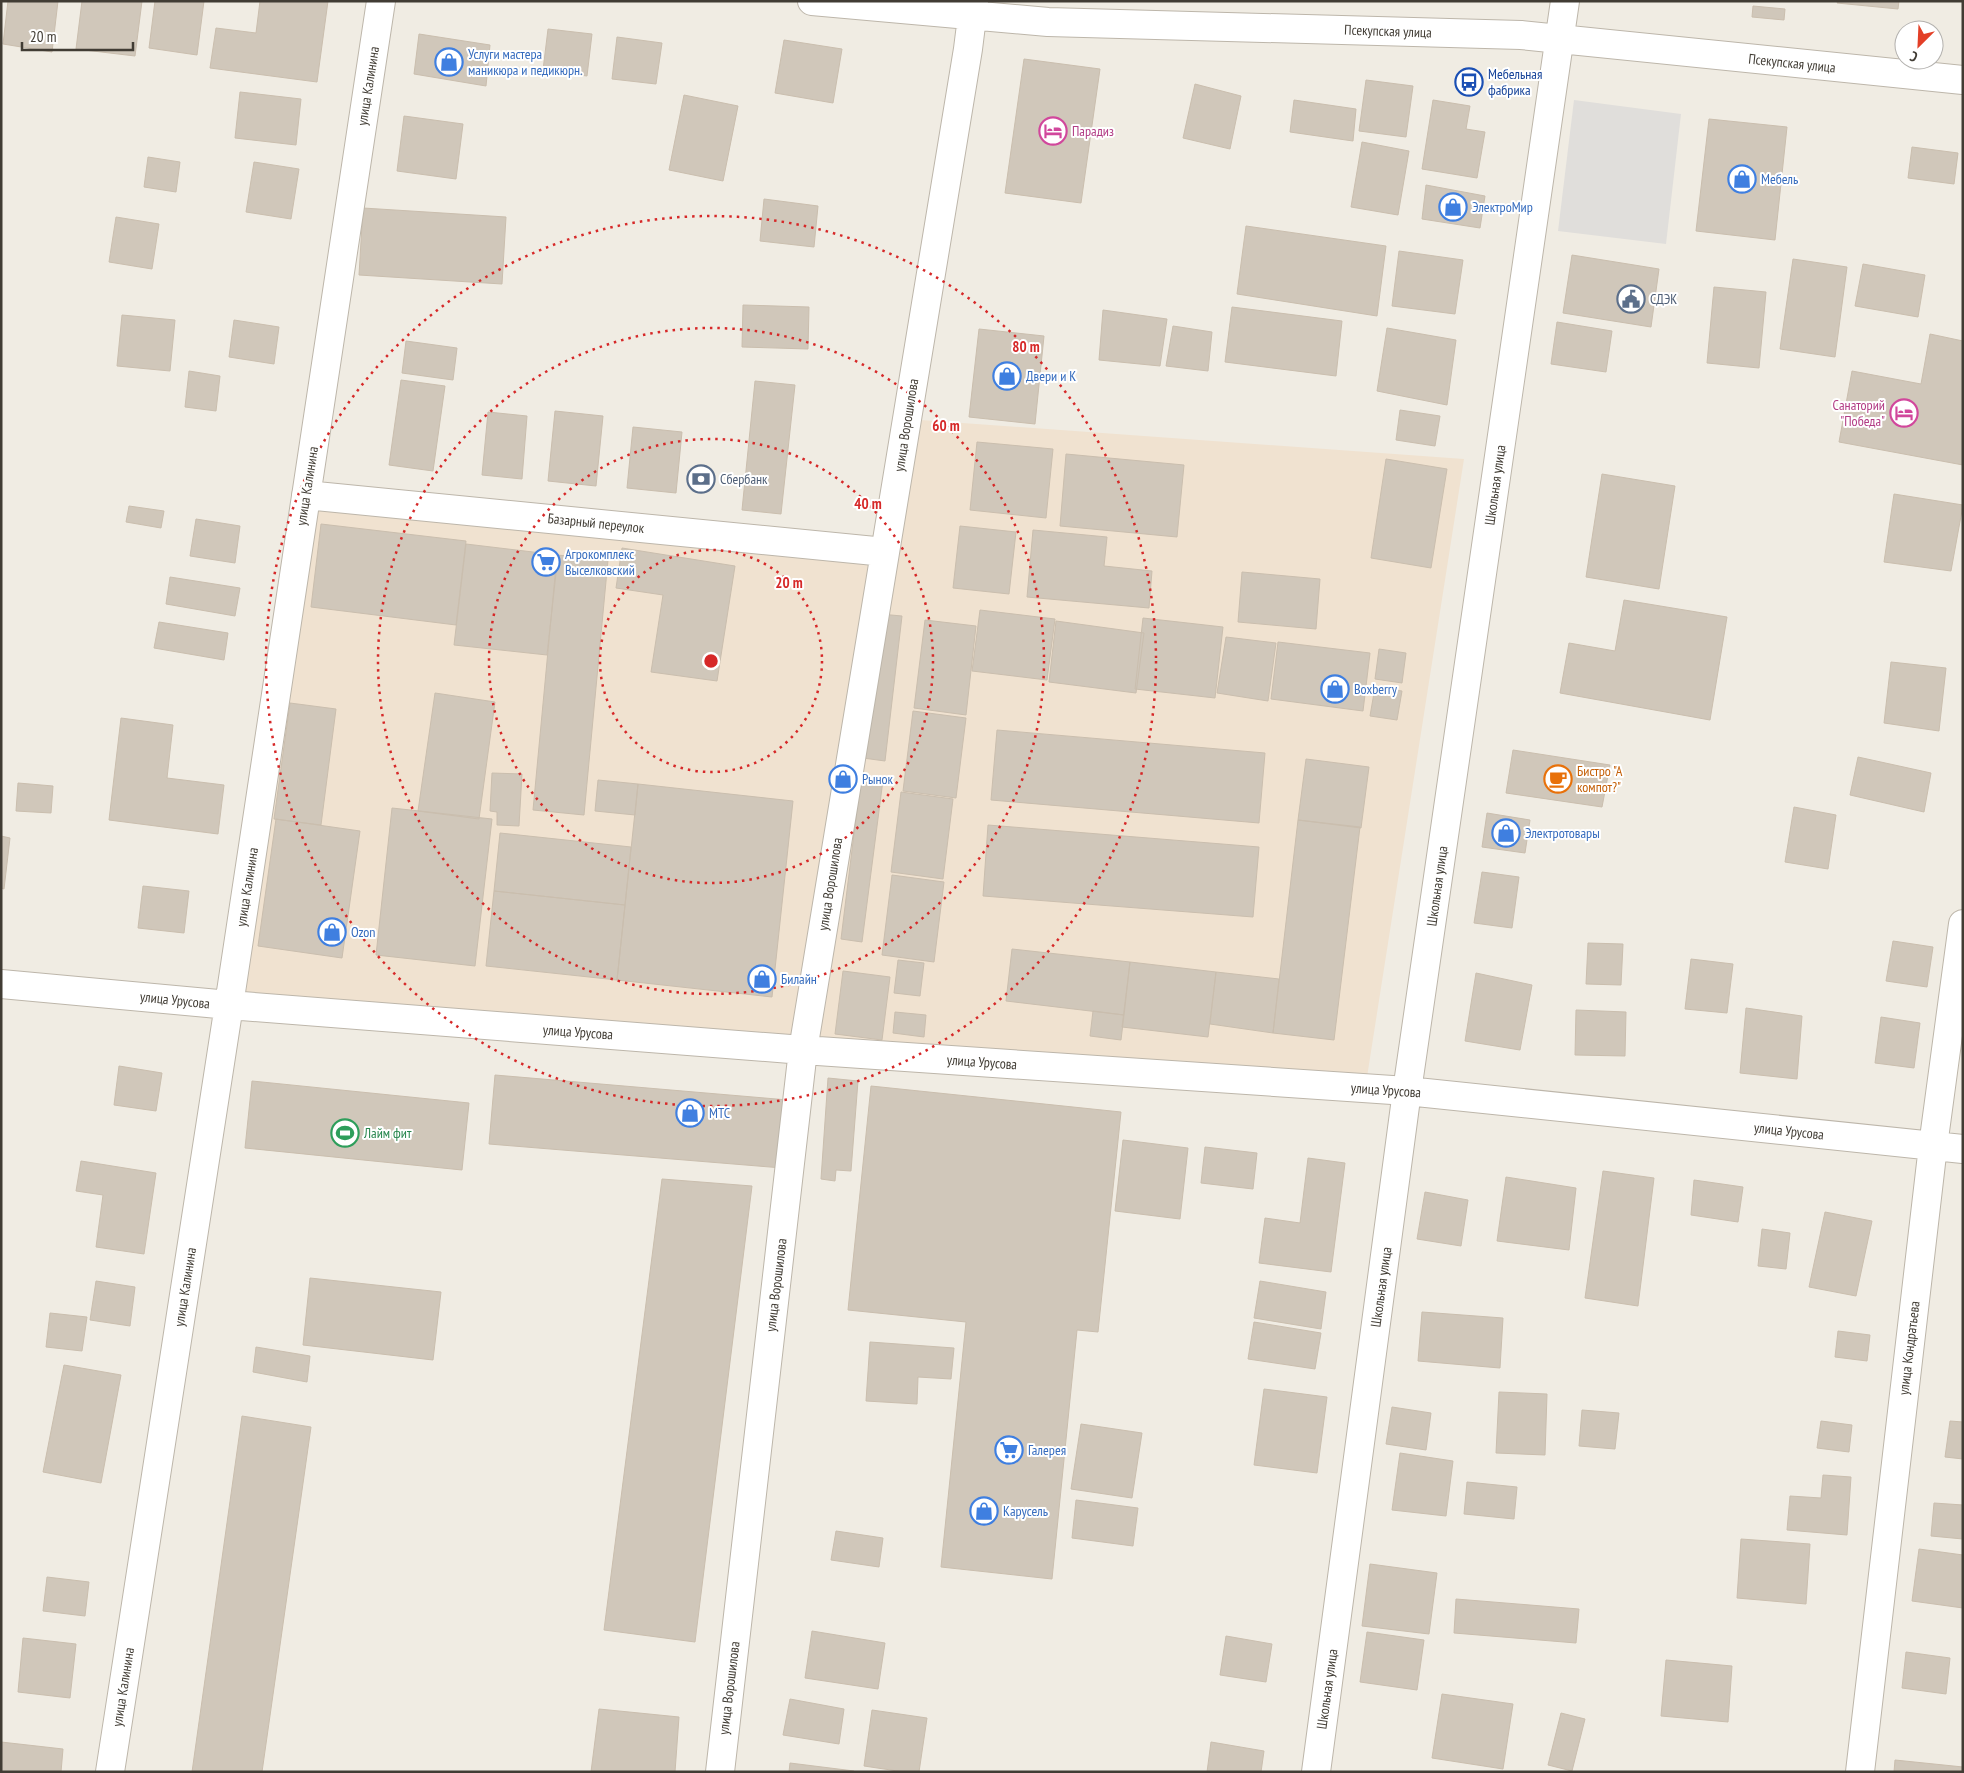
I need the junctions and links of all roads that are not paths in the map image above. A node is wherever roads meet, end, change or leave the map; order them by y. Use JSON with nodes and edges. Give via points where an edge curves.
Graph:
{"nodes":[{"id":1,"x":381,"y":1,"type":"edge"},
{"id":2,"x":812,"y":1,"type":"edge"},
{"id":3,"x":1565,"y":1,"type":"edge"},
{"id":4,"x":973,"y":8,"type":"edge"},
{"id":5,"x":1560,"y":39,"type":"junction"},
{"id":6,"x":1963,"y":80,"type":"edge"},
{"id":7,"x":306,"y":495,"type":"junction"},
{"id":8,"x":885,"y":552,"type":"junction"},
{"id":9,"x":1963,"y":924,"type":"edge"},
{"id":10,"x":1,"y":984,"type":"edge"},
{"id":11,"x":229,"y":1006,"type":"junction"},
{"id":12,"x":803,"y":1050,"type":"junction"},
{"id":13,"x":1407,"y":1091,"type":"junction"},
{"id":14,"x":1933,"y":1146,"type":"junction"},
{"id":15,"x":1963,"y":1148,"type":"edge"},
{"id":16,"x":110,"y":1772,"type":"edge"},
{"id":17,"x":720,"y":1772,"type":"edge"},
{"id":18,"x":1316,"y":1772,"type":"edge"},
{"id":19,"x":1860,"y":1772,"type":"edge"}],
"edges":[{"from":1,"to":7,"type":"street","name":"улица Калинина"},
{"from":2,"to":4,"type":"street","name":"Псекупская улица"},
{"from":3,"to":5,"type":"street","name":"Школьная улица"},
{"from":4,"to":5,"type":"street","name":"Псекупская улица","via":[[1048,22],[1521,35]]},
{"from":4,"to":8,"type":"street","name":"улица Ворошилова"},
{"from":5,"to":6,"type":"street","name":"Псекупская улица"},
{"from":5,"to":13,"type":"street","name":"Школьная улица"},
{"from":7,"to":8,"type":"street","name":"Базарный переулок"},
{"from":7,"to":11,"type":"street","name":"улица Калинина"},
{"from":8,"to":12,"type":"street","name":"улица Ворошилова"},
{"from":9,"to":14,"type":"street","name":"улица Кондратьева"},
{"from":10,"to":11,"type":"street","name":"улица Урусова"},
{"from":11,"to":12,"type":"street","name":"улица Урусова"},
{"from":11,"to":16,"type":"street","name":"улица Калинина"},
{"from":12,"to":13,"type":"street","name":"улица Урусова"},
{"from":12,"to":17,"type":"street","name":"улица Ворошилова"},
{"from":13,"to":14,"type":"street","name":"улица Урусова"},
{"from":13,"to":18,"type":"street","name":"Школьная улица"},
{"from":14,"to":15,"type":"street","name":"улица Урусова"},
{"from":14,"to":19,"type":"street","name":"улица Кондратьева"}]}
